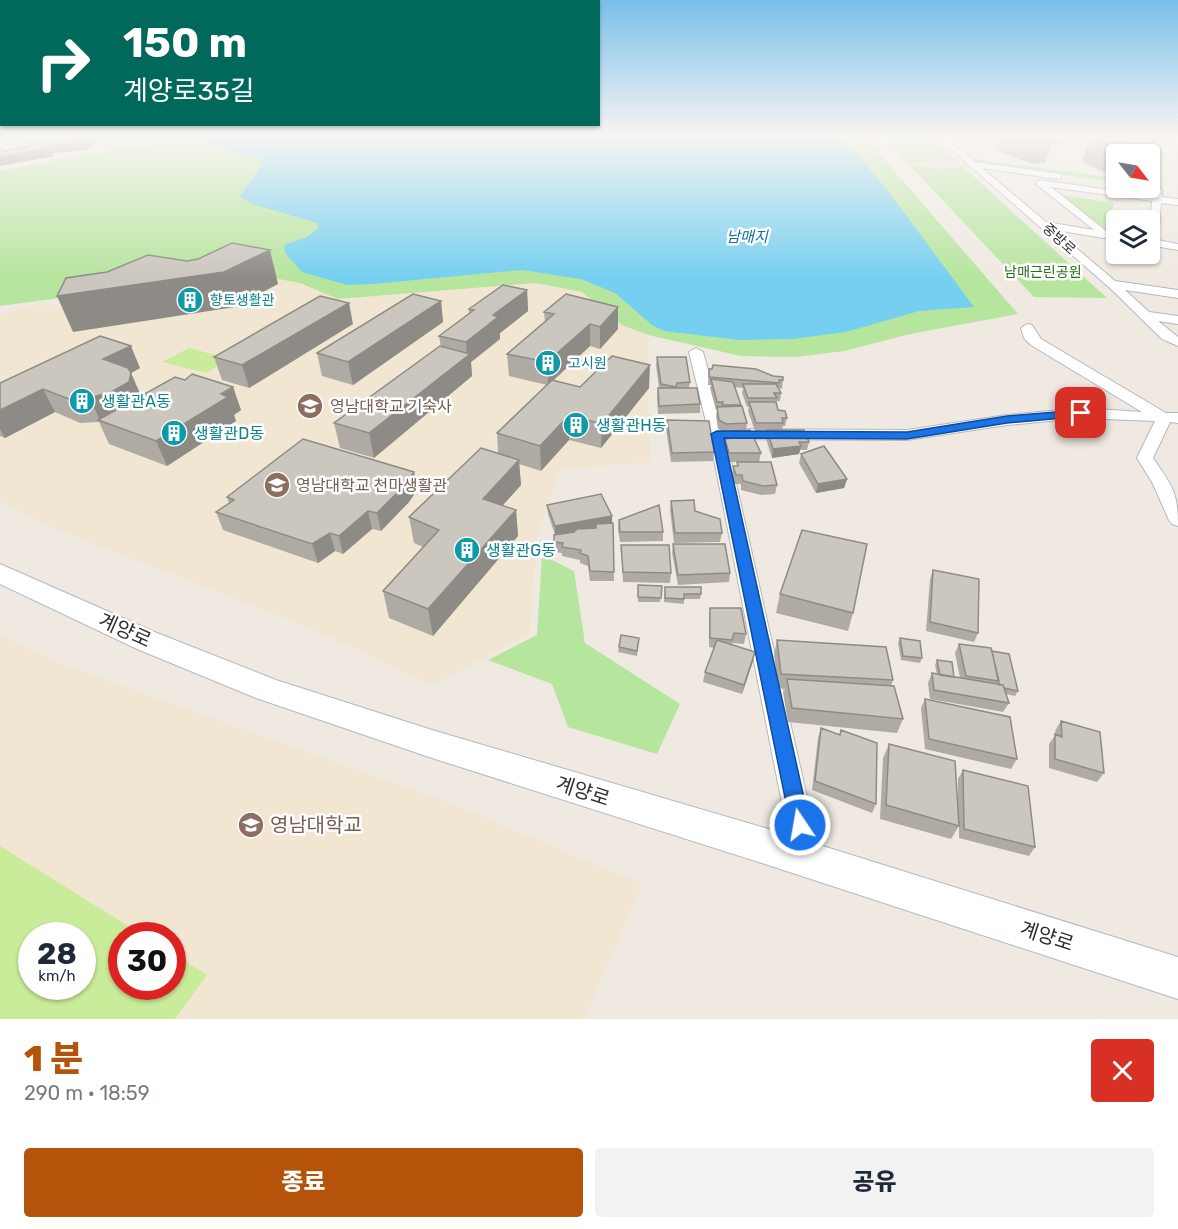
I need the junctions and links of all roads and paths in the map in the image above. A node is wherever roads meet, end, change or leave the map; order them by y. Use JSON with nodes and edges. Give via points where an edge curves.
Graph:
{"nodes":[{"id":1,"x":996,"y":184,"type":"edge"},
{"id":2,"x":1041,"y":184,"type":"edge"},
{"id":3,"x":1045,"y":184,"type":"edge"},
{"id":4,"x":1106,"y":190,"type":"edge"},
{"id":5,"x":1178,"y":193,"type":"edge"},
{"id":6,"x":1160,"y":195,"type":"edge"},
{"id":7,"x":1160,"y":196,"type":"edge"},
{"id":8,"x":1178,"y":202,"type":"edge"},
{"id":9,"x":1044,"y":225,"type":"junction"},
{"id":10,"x":1106,"y":232,"type":"edge"},
{"id":11,"x":1106,"y":235,"type":"edge"},
{"id":12,"x":1160,"y":244,"type":"edge"},
{"id":13,"x":1178,"y":247,"type":"edge"},
{"id":14,"x":1110,"y":284,"type":"junction"},
{"id":15,"x":1178,"y":294,"type":"edge"},
{"id":16,"x":1144,"y":315,"type":"junction"},
{"id":17,"x":1178,"y":320,"type":"edge"},
{"id":18,"x":1027,"y":328,"type":"dead end"},
{"id":19,"x":1178,"y":342,"type":"edge"},
{"id":20,"x":696,"y":352,"type":"dead end"},
{"id":21,"x":1171,"y":418,"type":"edge"},
{"id":22,"x":717,"y":434,"type":"junction"},
{"id":23,"x":1178,"y":520,"type":"edge"},
{"id":24,"x":0,"y":573,"type":"edge"},
{"id":25,"x":807,"y":859,"type":"junction"},
{"id":26,"x":1178,"y":978,"type":"edge"}],
"edges":[{"from":1,"to":9,"type":"street","name":"중방로"},
{"from":2,"to":10,"type":"street"},
{"from":3,"to":4,"type":"street"},
{"from":5,"to":6,"type":"street"},
{"from":7,"to":8,"type":"street"},
{"from":9,"to":11,"type":"street"},
{"from":9,"to":14,"type":"street","name":"중방로"},
{"from":12,"to":13,"type":"street"},
{"from":14,"to":15,"type":"street"},
{"from":14,"to":16,"type":"street","name":"중방로"},
{"from":16,"to":17,"type":"street"},
{"from":16,"to":19,"type":"street","name":"중방로"},
{"from":18,"to":21,"type":"street","via":[[1036,342]]},
{"from":20,"to":22,"type":"street"},
{"from":21,"to":22,"type":"street","via":[[1081,413],[907,435]]},
{"from":21,"to":23,"type":"street","via":[[1145,458]]},
{"from":22,"to":25,"type":"street"},
{"from":24,"to":25,"type":"street","name":"계양로","via":[[147,641],[267,689]]},
{"from":25,"to":26,"type":"street","name":"계양로"}]}
